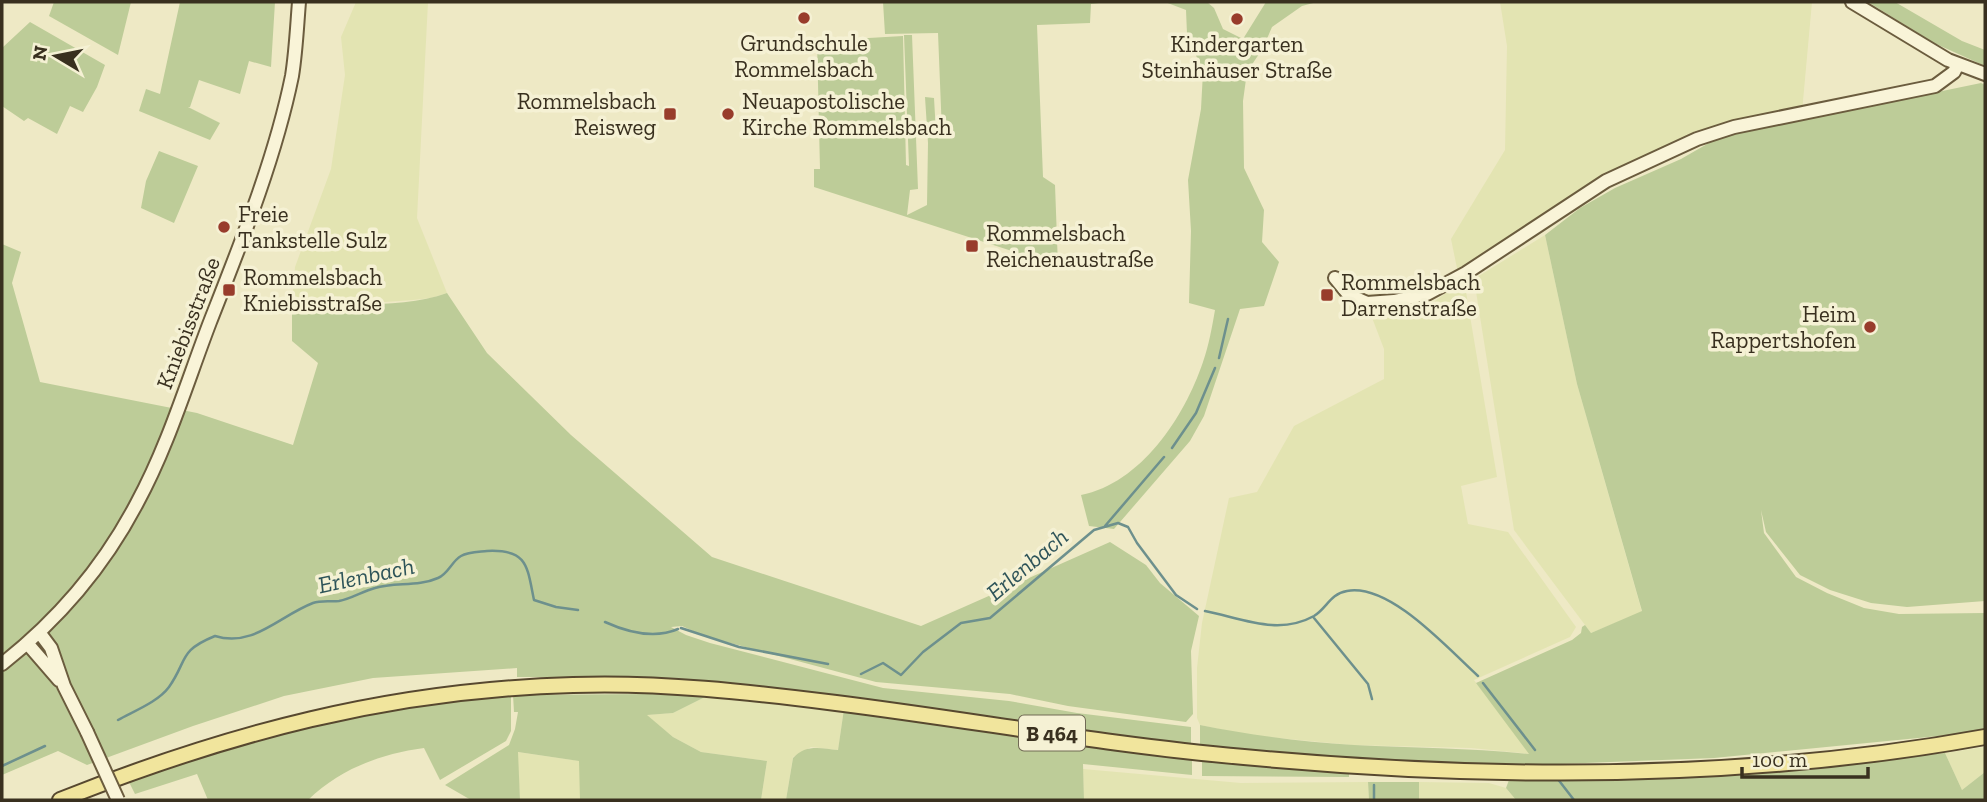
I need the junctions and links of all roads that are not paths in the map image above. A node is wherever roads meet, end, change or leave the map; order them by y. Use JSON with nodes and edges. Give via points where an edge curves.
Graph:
{"nodes":[{"id":1,"x":299,"y":2,"type":"edge"},
{"id":2,"x":1852,"y":2,"type":"edge"},
{"id":3,"x":1953,"y":62,"type":"junction"},
{"id":4,"x":1985,"y":74,"type":"edge"},
{"id":5,"x":1335,"y":278,"type":"dead end"},
{"id":6,"x":39,"y":632,"type":"junction"},
{"id":7,"x":27,"y":643,"type":"junction"},
{"id":8,"x":2,"y":664,"type":"edge"},
{"id":9,"x":64,"y":686,"type":"junction"},
{"id":10,"x":1985,"y":737,"type":"edge"},
{"id":11,"x":60,"y":800,"type":"edge"},
{"id":12,"x":118,"y":800,"type":"edge"}],
"edges":[{"from":1,"to":6,"type":"street","name":"Kniebisstraße","via":[[292,73],[277,134],[236,256],[159,455],[106,554]]},
{"from":2,"to":3,"type":"street"},
{"from":3,"to":4,"type":"street"},
{"from":3,"to":5,"type":"street","via":[[1954,72],[1936,86],[1734,127],[1687,144],[1606,181],[1427,294],[1367,303],[1349,295]]},
{"from":6,"to":7,"type":"street","name":"Kniebisstraße"},
{"from":6,"to":9,"type":"street","via":[[51,648]]},
{"from":7,"to":8,"type":"street","name":"Kniebisstraße"},
{"from":7,"to":9,"type":"street"},
{"from":9,"to":12,"type":"street","bridge":true},
{"from":10,"to":11,"type":"main road","number":"B 464","via":[[1817,760],[1624,772],[1488,773],[1242,757],[765,694],[573,685],[447,694],[333,712],[197,749]]}]}
